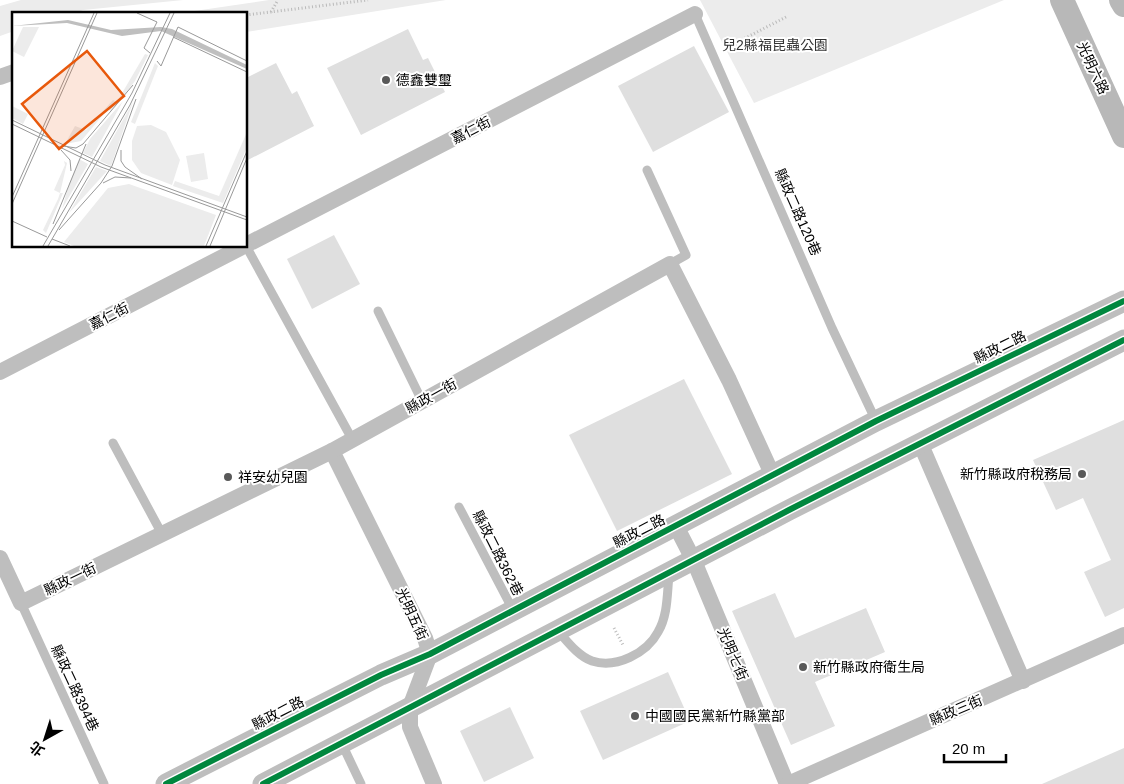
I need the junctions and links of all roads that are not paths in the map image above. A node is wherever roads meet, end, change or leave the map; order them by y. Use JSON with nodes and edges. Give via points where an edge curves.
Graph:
{"nodes":[{"id":1,"x":1062,"y":0,"type":"edge"},
{"id":2,"x":1121,"y":0,"type":"edge"},
{"id":3,"x":1124,"y":5,"type":"edge"},
{"id":4,"x":695,"y":14,"type":"joint"},
{"id":5,"x":12,"y":73,"type":"edge"},
{"id":6,"x":0,"y":77,"type":"edge"},
{"id":7,"x":1124,"y":136,"type":"edge"},
{"id":8,"x":648,"y":170,"type":"dead end"},
{"id":9,"x":248,"y":245,"type":"edge"},
{"id":10,"x":247,"y":248,"type":"edge"},
{"id":11,"x":227,"y":250,"type":"edge"},
{"id":12,"x":670,"y":264,"type":"junction"},
{"id":13,"x":1124,"y":301,"type":"edge"},
{"id":14,"x":378,"y":311,"type":"dead end"},
{"id":15,"x":1124,"y":340,"type":"edge"},
{"id":16,"x":0,"y":372,"type":"edge"},
{"id":17,"x":422,"y":401,"type":"junction"},
{"id":18,"x":876,"y":421,"type":"junction"},
{"id":19,"x":352,"y":439,"type":"junction"},
{"id":20,"x":113,"y":443,"type":"dead end"},
{"id":21,"x":920,"y":445,"type":"junction"},
{"id":22,"x":332,"y":451,"type":"junction"},
{"id":23,"x":773,"y":476,"type":"junction"},
{"id":24,"x":459,"y":507,"type":"dead end"},
{"id":25,"x":676,"y":526,"type":"junction"},
{"id":26,"x":162,"y":534,"type":"junction"},
{"id":27,"x":0,"y":558,"type":"edge"},
{"id":28,"x":694,"y":561,"type":"junction"},
{"id":29,"x":669,"y":574,"type":"junction"},
{"id":30,"x":21,"y":603,"type":"junction"},
{"id":31,"x":513,"y":610,"type":"junction"},
{"id":32,"x":558,"y":630,"type":"junction"},
{"id":33,"x":1124,"y":635,"type":"edge"},
{"id":34,"x":430,"y":654,"type":"junction"},
{"id":35,"x":1023,"y":681,"type":"junction"},
{"id":36,"x":410,"y":707,"type":"junction"},
{"id":37,"x":341,"y":743,"type":"junction"},
{"id":38,"x":104,"y":784,"type":"edge"},
{"id":39,"x":166,"y":784,"type":"edge"},
{"id":40,"x":263,"y":784,"type":"edge"},
{"id":41,"x":361,"y":784,"type":"edge"},
{"id":42,"x":434,"y":784,"type":"edge"},
{"id":43,"x":788,"y":784,"type":"edge"}],
"edges":[{"from":1,"to":7,"type":"main road","name":"光明六路"},
{"from":2,"to":3,"type":"main road"},
{"from":4,"to":9,"type":"street","name":"嘉仁街"},
{"from":4,"to":18,"type":"lane","name":"縣政二路120巷"},
{"from":5,"to":6,"type":"street"},
{"from":8,"to":12,"type":"lane","via":[[686,255]]},
{"from":10,"to":19,"type":"lane"},
{"from":11,"to":16,"type":"street","name":"嘉仁街"},
{"from":12,"to":17,"type":"street","name":"縣政一街"},
{"from":12,"to":23,"type":"street"},
{"from":13,"to":18,"type":"street","name":"縣政二路"},
{"from":14,"to":17,"type":"lane"},
{"from":15,"to":21,"type":"street"},
{"from":17,"to":19,"type":"street","name":"縣政一街"},
{"from":18,"to":23,"type":"street","name":"縣政二路"},
{"from":19,"to":22,"type":"street","name":"縣政一街"},
{"from":20,"to":26,"type":"lane"},
{"from":21,"to":28,"type":"street"},
{"from":21,"to":35,"type":"street"},
{"from":22,"to":26,"type":"street","name":"縣政一街"},
{"from":22,"to":34,"type":"street","name":"光明五街"},
{"from":23,"to":25,"type":"street","name":"縣政二路"},
{"from":24,"to":31,"type":"lane","name":"縣政二路362巷"},
{"from":25,"to":28,"type":"street","name":"光明七街"},
{"from":25,"to":31,"type":"street","name":"縣政二路"},
{"from":26,"to":30,"type":"street","name":"縣政一街"},
{"from":27,"to":30,"type":"street"},
{"from":28,"to":29,"type":"street"},
{"from":28,"to":43,"type":"street","name":"光明七街"},
{"from":29,"to":32,"type":"street"},
{"from":29,"to":32,"type":"lane","via":[[666,611],[658,632],[642,651],[616,662],[592,661],[573,648]]},
{"from":30,"to":38,"type":"lane","name":"縣政二路394巷"},
{"from":31,"to":34,"type":"street","name":"縣政二路"},
{"from":32,"to":36,"type":"street"},
{"from":33,"to":35,"type":"street","name":"縣政三街"},
{"from":34,"to":36,"type":"street","name":"光明五街"},
{"from":34,"to":39,"type":"street","name":"縣政二路","via":[[381,675]]},
{"from":35,"to":43,"type":"street","name":"縣政三街"},
{"from":36,"to":37,"type":"street"},
{"from":36,"to":42,"type":"street","name":"光明五街","via":[[410,727]]},
{"from":37,"to":40,"type":"street"},
{"from":37,"to":41,"type":"lane"}]}
